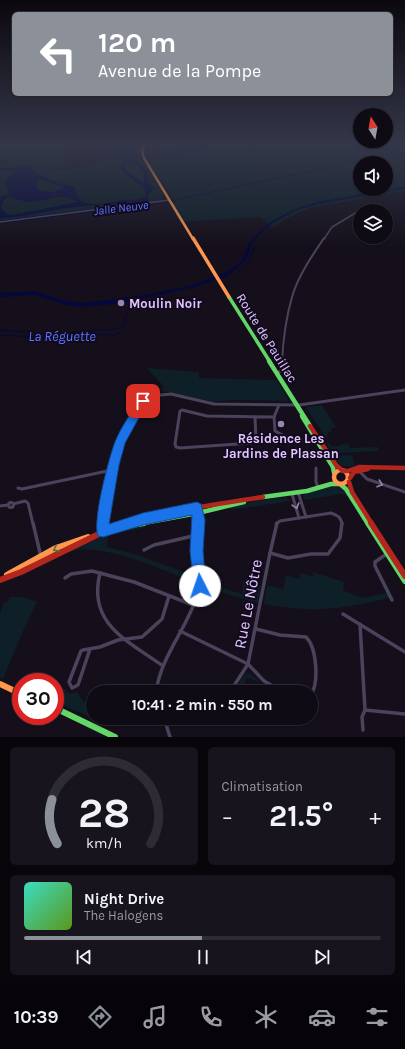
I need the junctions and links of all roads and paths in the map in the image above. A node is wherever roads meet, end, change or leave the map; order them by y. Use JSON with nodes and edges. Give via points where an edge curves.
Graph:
{"nodes":[{"id":1,"x":158,"y":179,"type":"edge"},
{"id":2,"x":171,"y":201,"type":"junction"},
{"id":3,"x":353,"y":214,"type":"edge"},
{"id":4,"x":0,"y":222,"type":"edge"},
{"id":5,"x":277,"y":374,"type":"junction"},
{"id":6,"x":405,"y":390,"type":"edge"},
{"id":7,"x":279,"y":405,"type":"junction"},
{"id":8,"x":296,"y":405,"type":"junction"},
{"id":9,"x":255,"y":417,"type":"junction"},
{"id":10,"x":274,"y":417,"type":"junction"},
{"id":11,"x":292,"y":440,"type":"dead end"},
{"id":12,"x":296,"y":449,"type":"dead end"},
{"id":13,"x":325,"y":450,"type":"junction"},
{"id":14,"x":316,"y":468,"type":"dead end"},
{"id":15,"x":370,"y":468,"type":"junction"},
{"id":16,"x":405,"y":468,"type":"edge"},
{"id":17,"x":112,"y":470,"type":"junction"},
{"id":18,"x":343,"y":471,"type":"junction"},
{"id":19,"x":359,"y":471,"type":"junction"},
{"id":20,"x":334,"y":475,"type":"junction"},
{"id":21,"x":349,"y":480,"type":"junction"},
{"id":22,"x":340,"y":484,"type":"junction"},
{"id":23,"x":326,"y":485,"type":"junction"},
{"id":24,"x":18,"y":488,"type":"dead end"},
{"id":25,"x":319,"y":488,"type":"junction"},
{"id":26,"x":298,"y":492,"type":"junction"},
{"id":27,"x":405,"y":492,"type":"edge"},
{"id":28,"x":292,"y":494,"type":"junction"},
{"id":29,"x":253,"y":500,"type":"junction"},
{"id":30,"x":0,"y":506,"type":"edge"},
{"id":31,"x":197,"y":508,"type":"junction"},
{"id":32,"x":198,"y":513,"type":"junction"},
{"id":33,"x":306,"y":517,"type":"junction"},
{"id":34,"x":299,"y":518,"type":"junction"},
{"id":35,"x":124,"y":525,"type":"junction"},
{"id":36,"x":103,"y":532,"type":"junction"},
{"id":37,"x":197,"y":535,"type":"junction"},
{"id":38,"x":93,"y":536,"type":"junction"},
{"id":39,"x":144,"y":550,"type":"dead end"},
{"id":40,"x":388,"y":553,"type":"junction"},
{"id":41,"x":270,"y":554,"type":"junction"},
{"id":42,"x":41,"y":556,"type":"junction"},
{"id":43,"x":43,"y":561,"type":"junction"},
{"id":44,"x":100,"y":573,"type":"junction"},
{"id":45,"x":405,"y":576,"type":"edge"},
{"id":46,"x":66,"y":578,"type":"dead end"},
{"id":47,"x":0,"y":580,"type":"edge"},
{"id":48,"x":405,"y":581,"type":"edge"},
{"id":49,"x":170,"y":596,"type":"junction"},
{"id":50,"x":392,"y":600,"type":"dead end"},
{"id":51,"x":193,"y":605,"type":"junction"},
{"id":52,"x":343,"y":614,"type":"dead end"},
{"id":53,"x":360,"y":624,"type":"junction"},
{"id":54,"x":256,"y":629,"type":"junction"},
{"id":55,"x":180,"y":631,"type":"junction"},
{"id":56,"x":127,"y":639,"type":"junction"},
{"id":57,"x":90,"y":649,"type":"junction"},
{"id":58,"x":405,"y":652,"type":"edge"},
{"id":59,"x":248,"y":664,"type":"junction"},
{"id":60,"x":163,"y":666,"type":"junction"},
{"id":61,"x":0,"y":684,"type":"edge"},
{"id":62,"x":157,"y":685,"type":"edge"},
{"id":63,"x":236,"y":685,"type":"edge"},
{"id":64,"x":271,"y":685,"type":"edge"},
{"id":65,"x":314,"y":685,"type":"edge"},
{"id":66,"x":12,"y":690,"type":"edge"},
{"id":67,"x":365,"y":710,"type":"junction"},
{"id":68,"x":64,"y":712,"type":"edge"},
{"id":69,"x":405,"y":714,"type":"edge"},
{"id":70,"x":166,"y":725,"type":"edge"},
{"id":71,"x":363,"y":730,"type":"dead end"},
{"id":72,"x":115,"y":737,"type":"edge"},
{"id":73,"x":170,"y":737,"type":"edge"}],
"edges":[{"from":1,"to":2,"type":"main road","name":"Route de Pauillac"},
{"from":2,"to":4,"type":"street"},
{"from":2,"to":5,"type":"main road","name":"Route de Pauillac"},
{"from":3,"to":5,"type":"street","via":[[332,227],[309,260],[292,297],[282,367]]},
{"from":5,"to":8,"type":"main road","name":"Route de Pauillac"},
{"from":6,"to":8,"type":"street"},
{"from":7,"to":8,"type":"street"},
{"from":7,"to":10,"type":"street"},
{"from":7,"to":17,"type":"street","via":[[214,404],[163,393],[151,396],[143,401],[120,442]]},
{"from":8,"to":13,"type":"main road","name":"Route de Pauillac"},
{"from":9,"to":9,"type":"street","via":[[207,416],[182,410],[176,447],[252,443],[256,441]]},
{"from":9,"to":10,"type":"street"},
{"from":10,"to":11,"type":"street","via":[[275,431]]},
{"from":12,"to":13,"type":"street","via":[[300,452]]},
{"from":13,"to":18,"type":"main road","name":"Route de Pauillac"},
{"from":13,"to":20,"type":"main road","name":"Route de Pauillac","via":[[334,469]]},
{"from":14,"to":25,"type":"street","via":[[316,482]]},
{"from":15,"to":16,"type":"main road"},
{"from":15,"to":18,"type":"main road","via":[[359,467]]},
{"from":15,"to":19,"type":"main road"},
{"from":17,"to":24,"type":"street"},
{"from":17,"to":36,"type":"street"},
{"from":18,"to":20,"type":"main road","via":[[338,470]]},
{"from":18,"to":21,"type":"main road","via":[[348,474]]},
{"from":19,"to":21,"type":"main road","via":[[351,474]]},
{"from":19,"to":27,"type":"street","one_way":true,"via":[[366,479]]},
{"from":20,"to":22,"type":"main road"},
{"from":20,"to":23,"type":"main road"},
{"from":21,"to":22,"type":"main road","via":[[345,485]]},
{"from":21,"to":40,"type":"main road","via":[[350,489]]},
{"from":22,"to":23,"type":"main road"},
{"from":22,"to":40,"type":"main road","via":[[350,493]]},
{"from":23,"to":25,"type":"main road"},
{"from":25,"to":26,"type":"main road"},
{"from":26,"to":28,"type":"main road"},
{"from":26,"to":33,"type":"street"},
{"from":28,"to":29,"type":"main road"},
{"from":28,"to":34,"type":"street","one_way":true},
{"from":29,"to":31,"type":"main road"},
{"from":29,"to":32,"type":"main road"},
{"from":30,"to":42,"type":"street","via":[[27,501]]},
{"from":31,"to":32,"type":"street"},
{"from":31,"to":35,"type":"main road"},
{"from":32,"to":35,"type":"main road","via":[[144,524]]},
{"from":32,"to":37,"type":"street"},
{"from":33,"to":34,"type":"street"},
{"from":33,"to":41,"type":"street","via":[[332,513],[341,518],[343,528],[330,552],[288,558]]},
{"from":34,"to":41,"type":"street","name":"Rue Le Nôtre","via":[[276,523]]},
{"from":35,"to":36,"type":"main road"},
{"from":36,"to":38,"type":"main road"},
{"from":37,"to":39,"type":"street","via":[[154,545]]},
{"from":37,"to":51,"type":"street","via":[[200,583]]},
{"from":38,"to":42,"type":"main road","one_way":true,"via":[[76,539]]},
{"from":38,"to":43,"type":"main road"},
{"from":40,"to":45,"type":"main road"},
{"from":40,"to":48,"type":"main road"},
{"from":40,"to":50,"type":"street","via":[[375,562],[375,566]]},
{"from":41,"to":54,"type":"street","name":"Rue Le Nôtre"},
{"from":42,"to":43,"type":"street"},
{"from":42,"to":47,"type":"main road"},
{"from":43,"to":47,"type":"main road"},
{"from":44,"to":46,"type":"street","via":[[88,570],[71,574]]},
{"from":44,"to":49,"type":"street","via":[[134,582]]},
{"from":44,"to":56,"type":"street","via":[[96,589],[99,608],[114,631]]},
{"from":49,"to":51,"type":"street"},
{"from":49,"to":56,"type":"street","via":[[162,619],[154,629],[139,639]]},
{"from":51,"to":55,"type":"street"},
{"from":52,"to":53,"type":"street"},
{"from":53,"to":58,"type":"street"},
{"from":53,"to":67,"type":"street"},
{"from":54,"to":59,"type":"street","name":"Rue Le Nôtre"},
{"from":54,"to":65,"type":"street","via":[[310,639],[314,650]]},
{"from":55,"to":59,"type":"street","name":"Rue Le Nôtre"},
{"from":55,"to":60,"type":"street"},
{"from":56,"to":57,"type":"street"},
{"from":56,"to":60,"type":"street"},
{"from":57,"to":57,"type":"street","via":[[80,652],[69,682],[72,688],[78,685]]},
{"from":59,"to":63,"type":"street","via":[[242,670]]},
{"from":59,"to":64,"type":"street"},
{"from":60,"to":62,"type":"street"},
{"from":61,"to":66,"type":"main road"},
{"from":67,"to":69,"type":"street"},
{"from":67,"to":71,"type":"street","via":[[362,717]]},
{"from":68,"to":72,"type":"main road"},
{"from":70,"to":73,"type":"street"}]}
